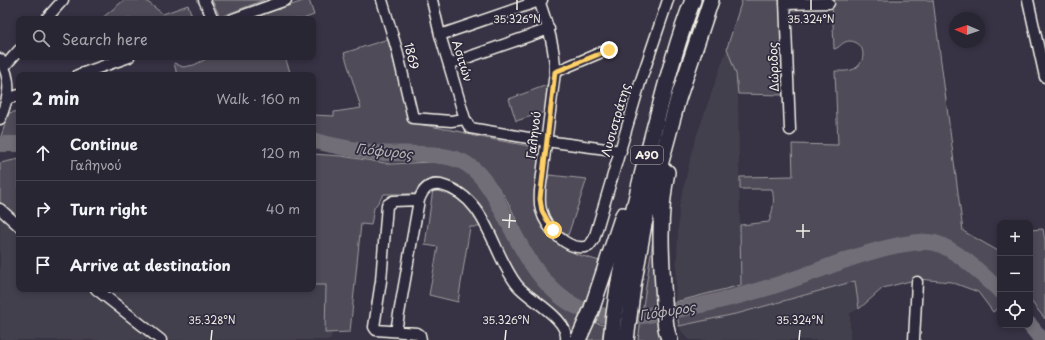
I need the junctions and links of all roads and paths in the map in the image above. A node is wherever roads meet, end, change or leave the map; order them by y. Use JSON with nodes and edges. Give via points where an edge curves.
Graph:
{"nodes":[{"id":1,"x":63,"y":0,"type":"edge"},
{"id":2,"x":204,"y":0,"type":"edge"},
{"id":3,"x":286,"y":0,"type":"edge"},
{"id":4,"x":382,"y":0,"type":"edge"},
{"id":5,"x":432,"y":0,"type":"edge"},
{"id":6,"x":540,"y":0,"type":"edge"},
{"id":7,"x":668,"y":0,"type":"edge"},
{"id":8,"x":693,"y":0,"type":"edge"},
{"id":9,"x":711,"y":0,"type":"edge"},
{"id":10,"x":1028,"y":0,"type":"edge"},
{"id":11,"x":785,"y":2,"type":"edge"},
{"id":12,"x":829,"y":3,"type":"dead end"},
{"id":13,"x":49,"y":16,"type":"edge"},
{"id":14,"x":212,"y":16,"type":"edge"},
{"id":15,"x":241,"y":16,"type":"edge"},
{"id":16,"x":684,"y":27,"type":"junction"},
{"id":17,"x":549,"y":29,"type":"junction"},
{"id":18,"x":440,"y":35,"type":"junction"},
{"id":19,"x":609,"y":50,"type":"dead end"},
{"id":20,"x":16,"y":52,"type":"edge"},
{"id":21,"x":120,"y":60,"type":"edge"},
{"id":22,"x":2,"y":63,"type":"edge"},
{"id":23,"x":449,"y":64,"type":"junction"},
{"id":24,"x":86,"y":72,"type":"edge"},
{"id":25,"x":555,"y":72,"type":"junction"},
{"id":26,"x":1045,"y":78,"type":"edge"},
{"id":27,"x":16,"y":96,"type":"edge"},
{"id":28,"x":7,"y":99,"type":"junction"},
{"id":29,"x":678,"y":99,"type":"junction"},
{"id":30,"x":1,"y":117,"type":"edge"},
{"id":31,"x":466,"y":119,"type":"junction"},
{"id":32,"x":790,"y":130,"type":"dead end"},
{"id":33,"x":546,"y":141,"type":"junction"},
{"id":34,"x":621,"y":151,"type":"junction"},
{"id":35,"x":418,"y":200,"type":"junction"},
{"id":36,"x":0,"y":209,"type":"edge"},
{"id":37,"x":16,"y":223,"type":"edge"},
{"id":38,"x":589,"y":246,"type":"joint"},
{"id":39,"x":917,"y":282,"type":"dead end"},
{"id":40,"x":625,"y":286,"type":"junction"},
{"id":41,"x":100,"y":292,"type":"edge"},
{"id":42,"x":396,"y":331,"type":"junction"},
{"id":43,"x":669,"y":338,"type":"edge"},
{"id":44,"x":161,"y":340,"type":"edge"},
{"id":45,"x":421,"y":340,"type":"edge"},
{"id":46,"x":566,"y":340,"type":"edge"},
{"id":47,"x":578,"y":340,"type":"edge"},
{"id":48,"x":611,"y":340,"type":"edge"},
{"id":49,"x":626,"y":340,"type":"edge"},
{"id":50,"x":914,"y":340,"type":"edge"}],
"edges":[{"from":1,"to":13,"type":"street"},
{"from":2,"to":14,"type":"street"},
{"from":3,"to":15,"type":"street"},
{"from":4,"to":31,"type":"street","name":"1869","via":[[413,118],[451,121]]},
{"from":5,"to":18,"type":"street","name":"Ασιτών"},
{"from":6,"to":17,"type":"street","name":"Γαληνού"},
{"from":6,"to":18,"type":"street"},
{"from":7,"to":34,"type":"street","name":"Λυσιστράτης","via":[[640,83]]},
{"from":8,"to":16,"type":"highway","number":"Α90"},
{"from":9,"to":29,"type":"highway","number":"Α90"},
{"from":10,"to":26,"type":"street"},
{"from":11,"to":12,"type":"street","name":"Δώριδος"},
{"from":11,"to":32,"type":"street","name":"Δώριδος"},
{"from":16,"to":40,"type":"highway","number":"Α90","via":[[664,91],[626,241]]},
{"from":16,"to":47,"type":"highway","via":[[674,42],[662,75],[604,274]]},
{"from":17,"to":23,"type":"street"},
{"from":17,"to":25,"type":"street","name":"Γαληνού","via":[[554,48]]},
{"from":18,"to":23,"type":"street","name":"Ασιτών"},
{"from":19,"to":25,"type":"street"},
{"from":20,"to":22,"type":"street"},
{"from":21,"to":24,"type":"street"},
{"from":22,"to":28,"type":"street","via":[[9,84]]},
{"from":23,"to":31,"type":"street","name":"Ασιτών"},
{"from":25,"to":33,"type":"street","name":"Γαληνού"},
{"from":27,"to":28,"type":"street"},
{"from":28,"to":30,"type":"street"},
{"from":29,"to":40,"type":"highway","number":"Α90"},
{"from":29,"to":43,"type":"highway","via":[[662,207],[661,249]]},
{"from":31,"to":33,"type":"street","name":"Ασιτών","via":[[470,128]]},
{"from":33,"to":34,"type":"street"},
{"from":33,"to":38,"type":"street","name":"Γαληνού","via":[[540,199],[542,211],[551,227],[564,240],[576,246]]},
{"from":34,"to":38,"type":"street","name":"Λυσιστράτης","via":[[596,236]]},
{"from":35,"to":42,"type":"street"},
{"from":35,"to":42,"type":"street","via":[[393,201],[385,210],[381,281],[374,329]]},
{"from":35,"to":46,"type":"street","via":[[425,188],[434,185],[453,189],[467,199],[485,222],[514,281],[560,323],[566,332]]},
{"from":36,"to":37,"type":"street"},
{"from":39,"to":50,"type":"street"},
{"from":40,"to":48,"type":"highway","number":"Α90"},
{"from":40,"to":49,"type":"highway","number":"Α90"},
{"from":41,"to":44,"type":"street"},
{"from":42,"to":45,"type":"street","via":[[416,333],[420,335]]}]}
